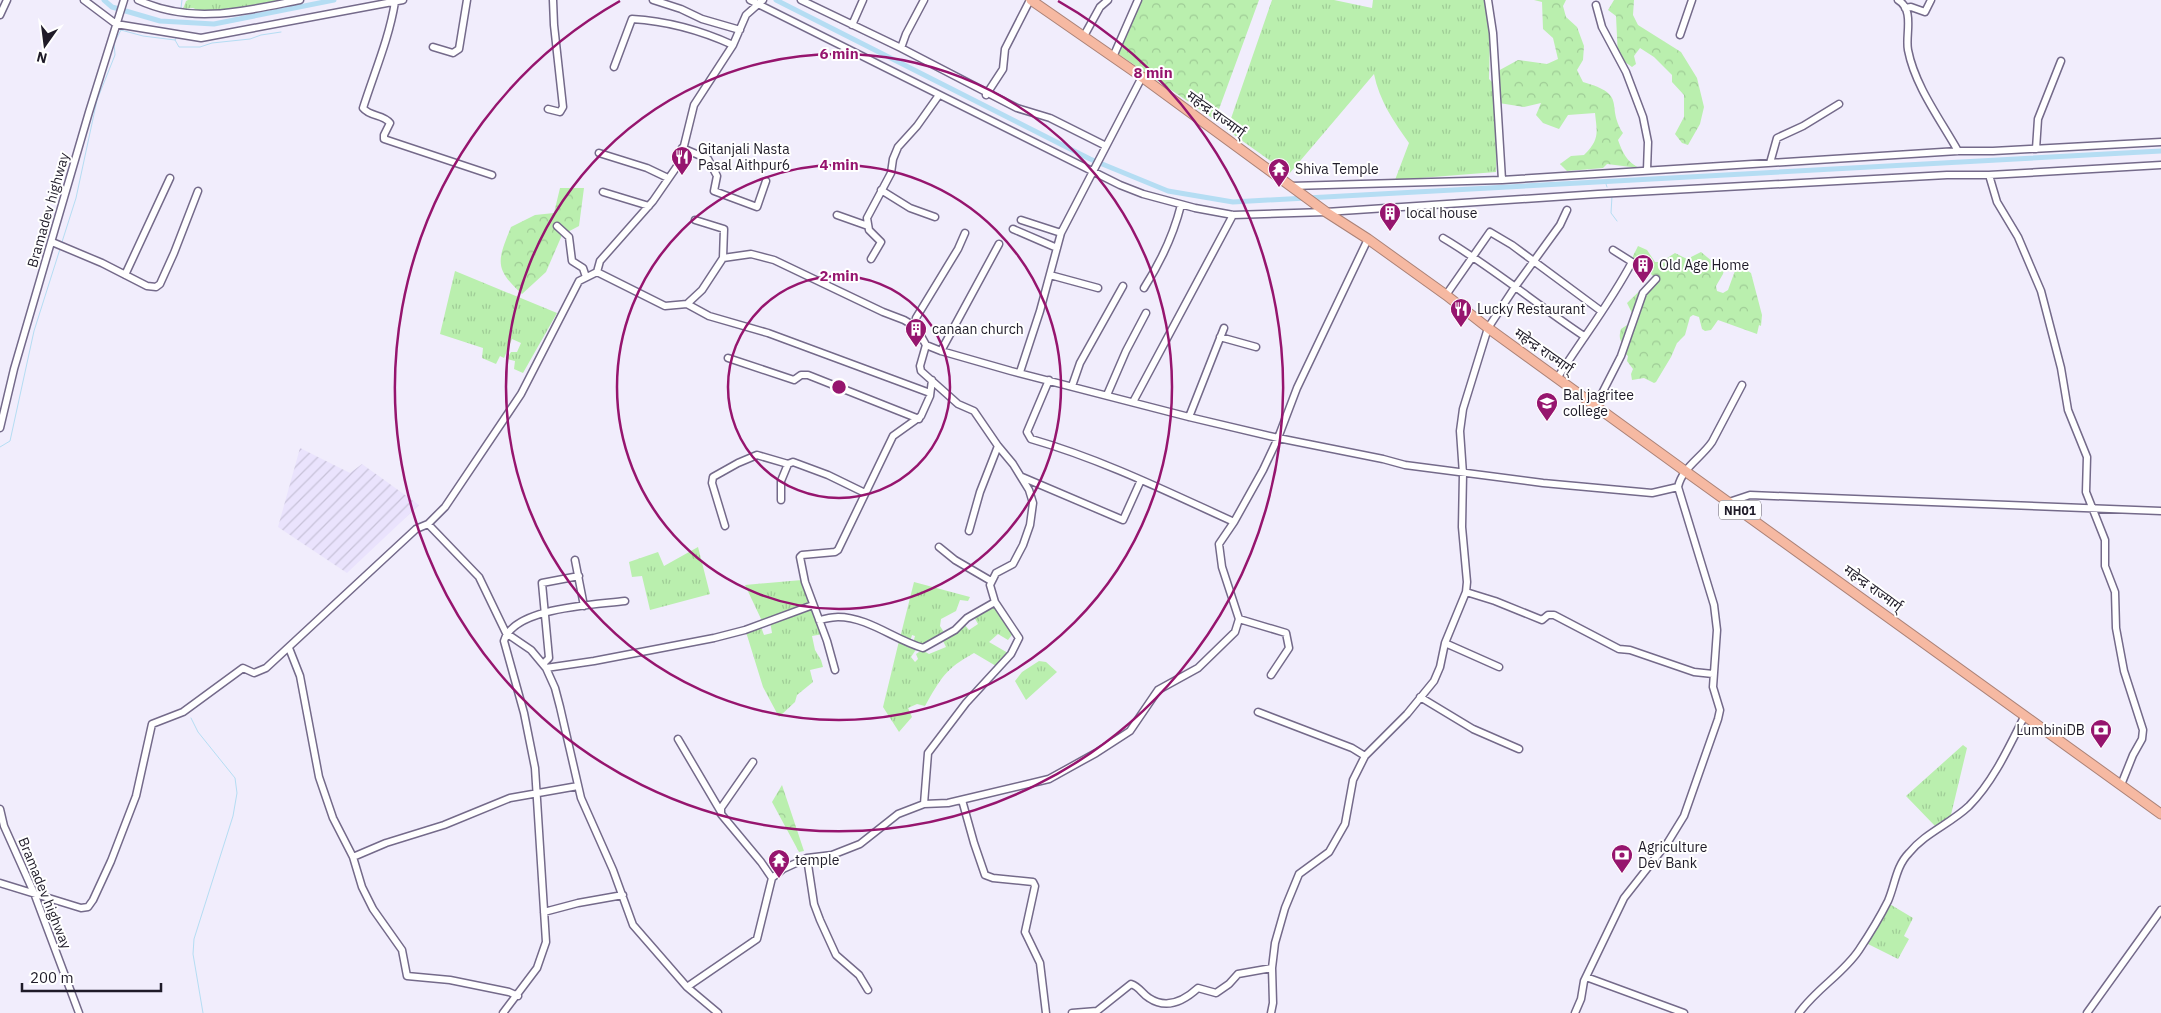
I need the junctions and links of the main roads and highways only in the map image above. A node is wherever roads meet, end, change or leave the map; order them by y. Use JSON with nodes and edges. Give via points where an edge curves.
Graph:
{"nodes":[{"id":1,"x":1031,"y":0,"type":"edge"},
{"id":2,"x":2161,"y":814,"type":"edge"}],
"edges":[{"from":1,"to":2,"type":"highway","name":"महेन्द्र राज्मार्ग्","number":"NH01","via":[[1446,295]]}]}
